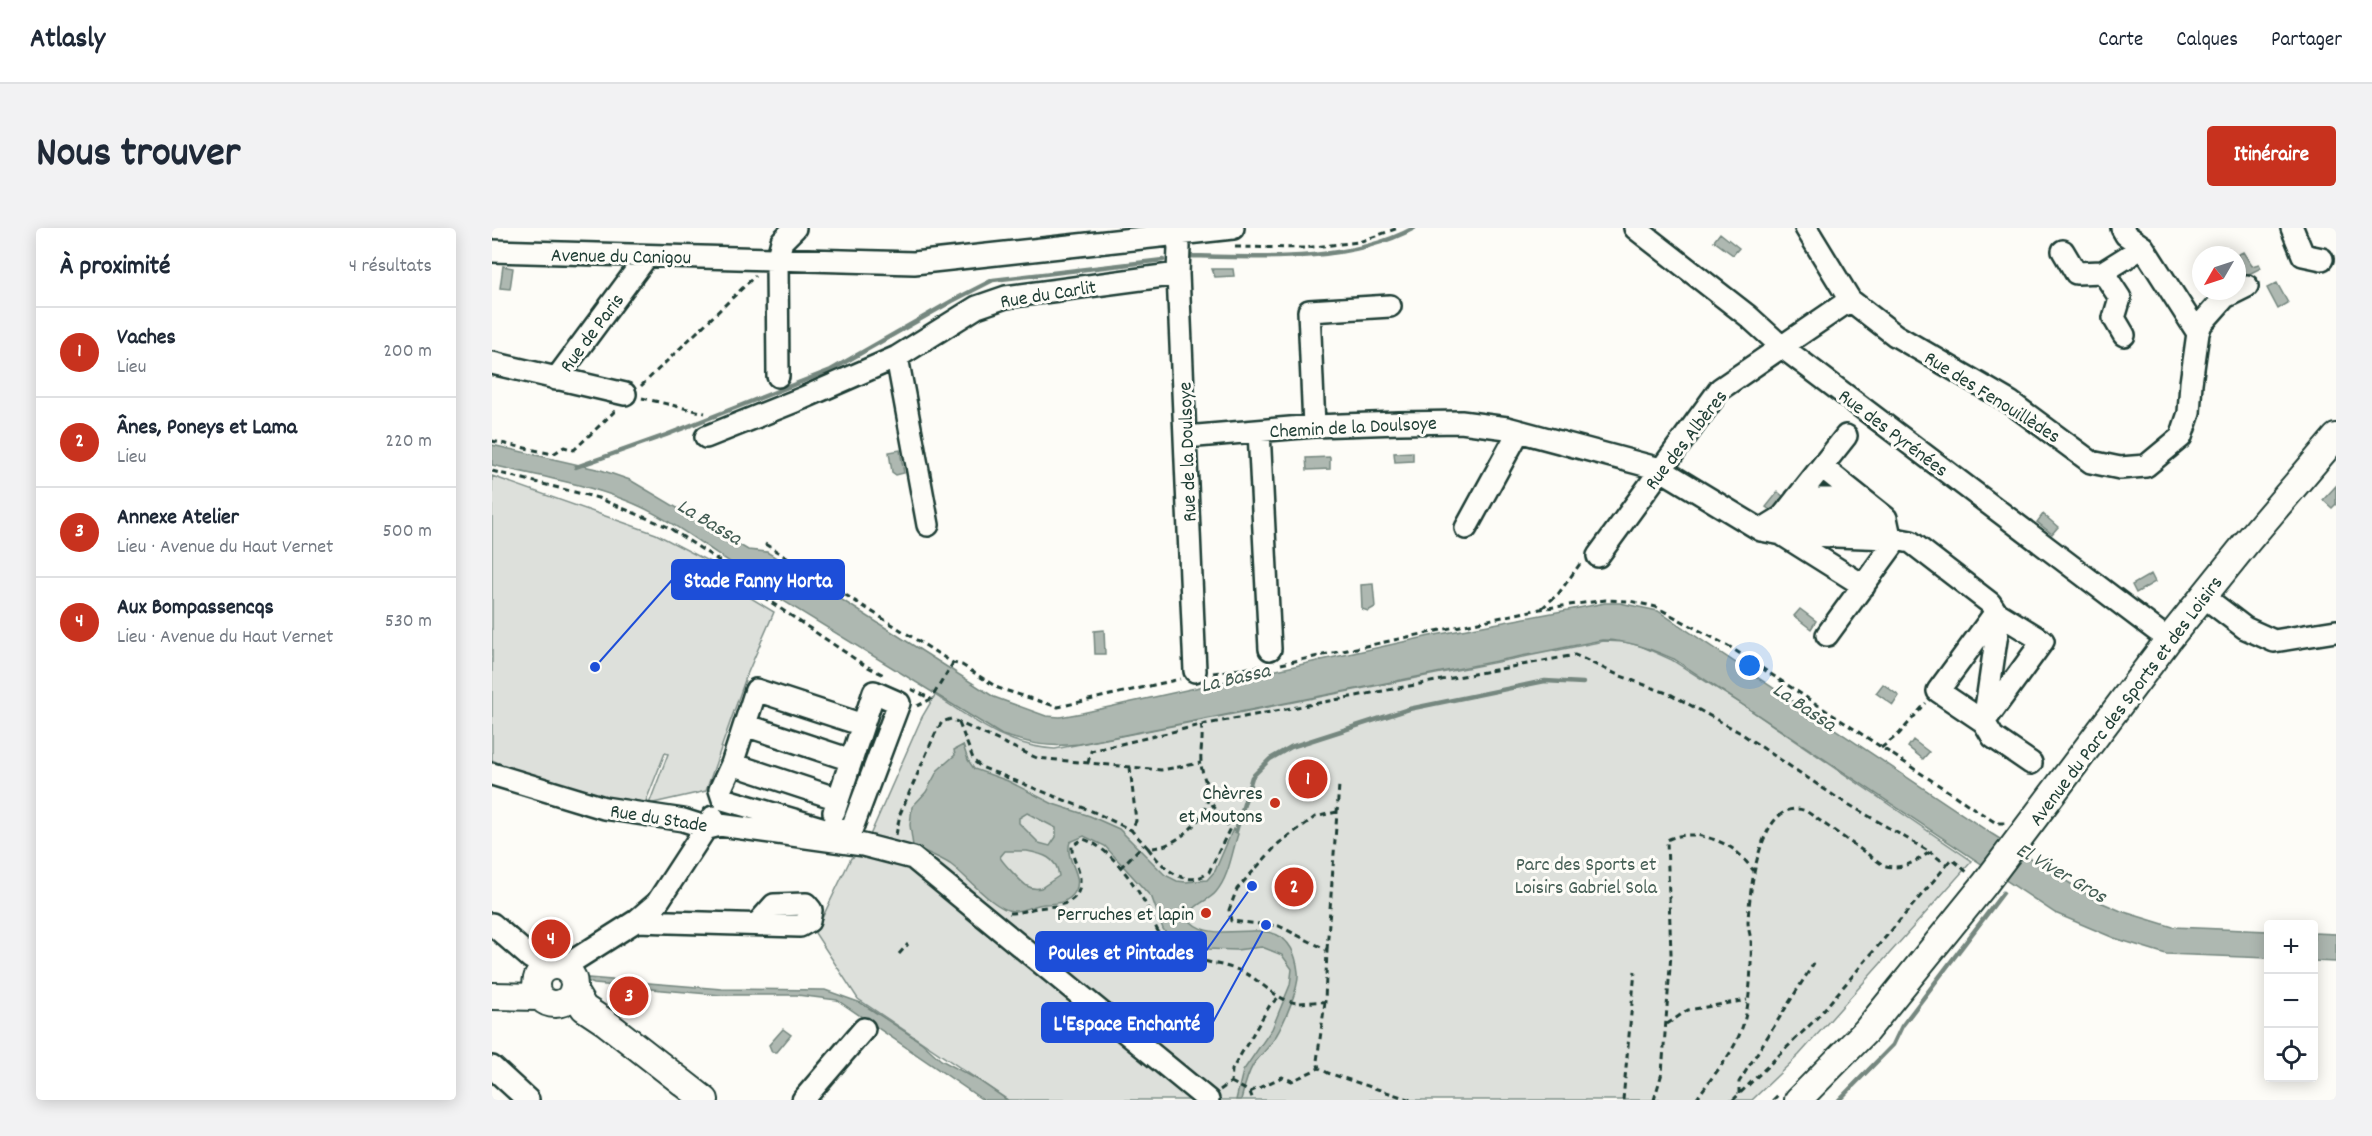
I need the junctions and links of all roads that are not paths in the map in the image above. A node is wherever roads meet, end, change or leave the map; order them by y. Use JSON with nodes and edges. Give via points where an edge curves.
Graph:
{"nodes":[{"id":1,"x":1635,"y":228,"type":"edge"},
{"id":2,"x":2122,"y":228,"type":"edge"},
{"id":3,"x":2292,"y":228,"type":"edge"},
{"id":4,"x":1813,"y":231,"type":"edge"},
{"id":5,"x":1176,"y":233,"type":"junction"},
{"id":6,"x":1228,"y":238,"type":"edge"},
{"id":7,"x":785,"y":243,"type":"edge"},
{"id":8,"x":2144,"y":248,"type":"junction"},
{"id":9,"x":492,"y":251,"type":"edge"},
{"id":10,"x":2062,"y":251,"type":"dead end"},
{"id":11,"x":647,"y":256,"type":"junction"},
{"id":12,"x":2322,"y":259,"type":"dead end"},
{"id":13,"x":2103,"y":272,"type":"junction"},
{"id":14,"x":1178,"y":274,"type":"junction"},
{"id":15,"x":2247,"y":286,"type":"dead end"},
{"id":16,"x":1850,"y":300,"type":"junction"},
{"id":17,"x":1390,"y":306,"type":"dead end"},
{"id":18,"x":2198,"y":333,"type":"junction"},
{"id":19,"x":2124,"y":335,"type":"dead end"},
{"id":20,"x":1782,"y":346,"type":"junction"},
{"id":21,"x":897,"y":357,"type":"junction"},
{"id":22,"x":492,"y":363,"type":"edge"},
{"id":23,"x":778,"y":376,"type":"dead end"},
{"id":24,"x":556,"y":379,"type":"junction"},
{"id":25,"x":630,"y":395,"type":"road end"},
{"id":26,"x":1314,"y":426,"type":"junction"},
{"id":27,"x":1259,"y":430,"type":"junction"},
{"id":28,"x":1519,"y":431,"type":"junction"},
{"id":29,"x":1846,"y":436,"type":"dead end"},
{"id":30,"x":706,"y":437,"type":"dead end"},
{"id":31,"x":1186,"y":437,"type":"junction"},
{"id":32,"x":2336,"y":437,"type":"edge"},
{"id":33,"x":1822,"y":466,"type":"junction"},
{"id":34,"x":1660,"y":469,"type":"junction"},
{"id":35,"x":1796,"y":499,"type":"junction"},
{"id":36,"x":1862,"y":499,"type":"junction"},
{"id":37,"x":928,"y":525,"type":"dead end"},
{"id":38,"x":1782,"y":525,"type":"junction"},
{"id":39,"x":1466,"y":528,"type":"dead end"},
{"id":40,"x":1888,"y":528,"type":"junction"},
{"id":41,"x":1598,"y":556,"type":"road end"},
{"id":42,"x":1864,"y":586,"type":"junction"},
{"id":43,"x":2203,"y":596,"type":"junction"},
{"id":44,"x":1996,"y":612,"type":"junction"},
{"id":45,"x":2157,"y":631,"type":"dead end"},
{"id":46,"x":2336,"y":631,"type":"edge"},
{"id":47,"x":1827,"y":635,"type":"dead end"},
{"id":48,"x":1270,"y":649,"type":"dead end"},
{"id":49,"x":1193,"y":675,"type":"road end"},
{"id":50,"x":1984,"y":722,"type":"junction"},
{"id":51,"x":863,"y":724,"type":"junction"},
{"id":52,"x":745,"y":725,"type":"junction"},
{"id":53,"x":851,"y":760,"type":"junction"},
{"id":54,"x":2031,"y":763,"type":"dead end"},
{"id":55,"x":732,"y":764,"type":"junction"},
{"id":56,"x":492,"y":774,"type":"edge"},
{"id":57,"x":723,"y":799,"type":"junction"},
{"id":58,"x":838,"y":799,"type":"junction"},
{"id":59,"x":708,"y":828,"type":"junction"},
{"id":60,"x":828,"y":830,"type":"junction"},
{"id":61,"x":636,"y":921,"type":"junction"},
{"id":62,"x":758,"y":923,"type":"dead end"},
{"id":63,"x":492,"y":924,"type":"edge"},
{"id":64,"x":555,"y":977,"type":"junction"},
{"id":65,"x":492,"y":987,"type":"edge"},
{"id":66,"x":492,"y":996,"type":"edge"},
{"id":67,"x":864,"y":1029,"type":"dead end"},
{"id":68,"x":492,"y":1067,"type":"edge"},
{"id":69,"x":700,"y":1098,"type":"edge"},
{"id":70,"x":528,"y":1100,"type":"edge"},
{"id":71,"x":802,"y":1100,"type":"edge"},
{"id":72,"x":1207,"y":1100,"type":"edge"},
{"id":73,"x":1798,"y":1100,"type":"edge"}],
"edges":[{"from":1,"to":20,"type":"street","name":"Rue des Pyrénées"},
{"from":2,"to":8,"type":"street"},
{"from":3,"to":12,"type":"street","via":[[2303,255]]},
{"from":4,"to":16,"type":"street"},
{"from":5,"to":6,"type":"street"},
{"from":5,"to":7,"type":"street","via":[[914,263],[810,260]]},
{"from":5,"to":14,"type":"street","name":"Rue de la Doulsoye"},
{"from":7,"to":11,"type":"street","name":"Avenue du Canigou","via":[[750,257]]},
{"from":7,"to":23,"type":"street"},
{"from":8,"to":13,"type":"street"},
{"from":8,"to":18,"type":"street"},
{"from":9,"to":11,"type":"street","name":"Avenue du Canigou"},
{"from":10,"to":13,"type":"street","via":[[2076,273]]},
{"from":11,"to":24,"type":"street","name":"Rue de Paris"},
{"from":13,"to":19,"type":"street","via":[[2120,298],[2114,318]]},
{"from":14,"to":21,"type":"street","name":"Rue du Carlit","via":[[1006,297],[977,307]]},
{"from":14,"to":31,"type":"street","name":"Rue de la Doulsoye"},
{"from":15,"to":18,"type":"street","via":[[2225,297]]},
{"from":16,"to":18,"type":"street","name":"Rue des Fenouillèdes","via":[[1895,335],[2010,402],[2091,462],[2120,468],[2146,466],[2181,437],[2189,412]]},
{"from":16,"to":20,"type":"street","name":"Rue des Albères"},
{"from":17,"to":26,"type":"street","via":[[1309,311]]},
{"from":20,"to":34,"type":"street","name":"Rue des Albères","via":[[1720,389]]},
{"from":20,"to":45,"type":"street","name":"Rue des Pyrénées"},
{"from":21,"to":30,"type":"street","name":"Rue du Carlit"},
{"from":21,"to":37,"type":"street"},
{"from":22,"to":24,"type":"street","name":"Rue de Paris"},
{"from":24,"to":25,"type":"street","name":"Rue de Paris"},
{"from":26,"to":27,"type":"street","name":"Chemin de la Doulsoye"},
{"from":26,"to":28,"type":"street","name":"Chemin de la Doulsoye","via":[[1461,422]]},
{"from":27,"to":31,"type":"street","name":"Chemin de la Doulsoye"},
{"from":27,"to":48,"type":"street"},
{"from":28,"to":34,"type":"street","name":"Chemin de la Doulsoye"},
{"from":28,"to":39,"type":"street"},
{"from":29,"to":33,"type":"street"},
{"from":31,"to":49,"type":"street","name":"Rue de la Doulsoye"},
{"from":32,"to":43,"type":"main road","name":"Avenue du Parc des Sports et des Loisirs"},
{"from":33,"to":35,"type":"street"},
{"from":33,"to":36,"type":"street"},
{"from":34,"to":38,"type":"street","name":"Chemin de la Doulsoye","via":[[1761,530]]},
{"from":34,"to":41,"type":"street","name":"Rue des Albères"},
{"from":35,"to":36,"type":"street"},
{"from":35,"to":38,"type":"street"},
{"from":36,"to":40,"type":"street"},
{"from":38,"to":40,"type":"street"},
{"from":38,"to":42,"type":"street"},
{"from":40,"to":42,"type":"street","via":[[1892,546]]},
{"from":40,"to":44,"type":"street","via":[[1990,603]]},
{"from":42,"to":47,"type":"street"},
{"from":43,"to":46,"type":"street","via":[[2244,628],[2274,641]]},
{"from":43,"to":73,"type":"main road","name":"Avenue du Parc des Sports et des Loisirs","via":[[2013,845],[1978,881],[1866,1031]]},
{"from":44,"to":50,"type":"street","via":[[1998,626]]},
{"from":44,"to":50,"type":"street","via":[[1938,691]]},
{"from":44,"to":50,"type":"street","via":[[2043,641]]},
{"from":50,"to":54,"type":"street","via":[[1994,736]]},
{"from":51,"to":52,"type":"street","via":[[756,690]]},
{"from":51,"to":53,"type":"street"},
{"from":51,"to":60,"type":"street","via":[[874,692],[900,703],[852,828]]},
{"from":52,"to":53,"type":"street"},
{"from":52,"to":55,"type":"street"},
{"from":53,"to":58,"type":"street"},
{"from":55,"to":57,"type":"street","via":[[720,790]]},
{"from":55,"to":58,"type":"street"},
{"from":56,"to":59,"type":"street","name":"Rue du Stade","via":[[604,808],[683,820]]},
{"from":57,"to":59,"type":"street"},
{"from":57,"to":60,"type":"street"},
{"from":58,"to":60,"type":"street"},
{"from":59,"to":61,"type":"street","via":[[657,903]]},
{"from":59,"to":72,"type":"street","name":"Rue du Stade","via":[[720,825],[875,847],[914,858]]},
{"from":61,"to":62,"type":"street"},
{"from":61,"to":64,"type":"street"},
{"from":63,"to":64,"type":"street"},
{"from":64,"to":65,"type":"main road","via":[[524,989]]},
{"from":64,"to":66,"type":"main road"},
{"from":64,"to":69,"type":"main road","via":[[590,1019],[605,1022]]},
{"from":67,"to":71,"type":"street"},
{"from":68,"to":70,"type":"street"}]}
